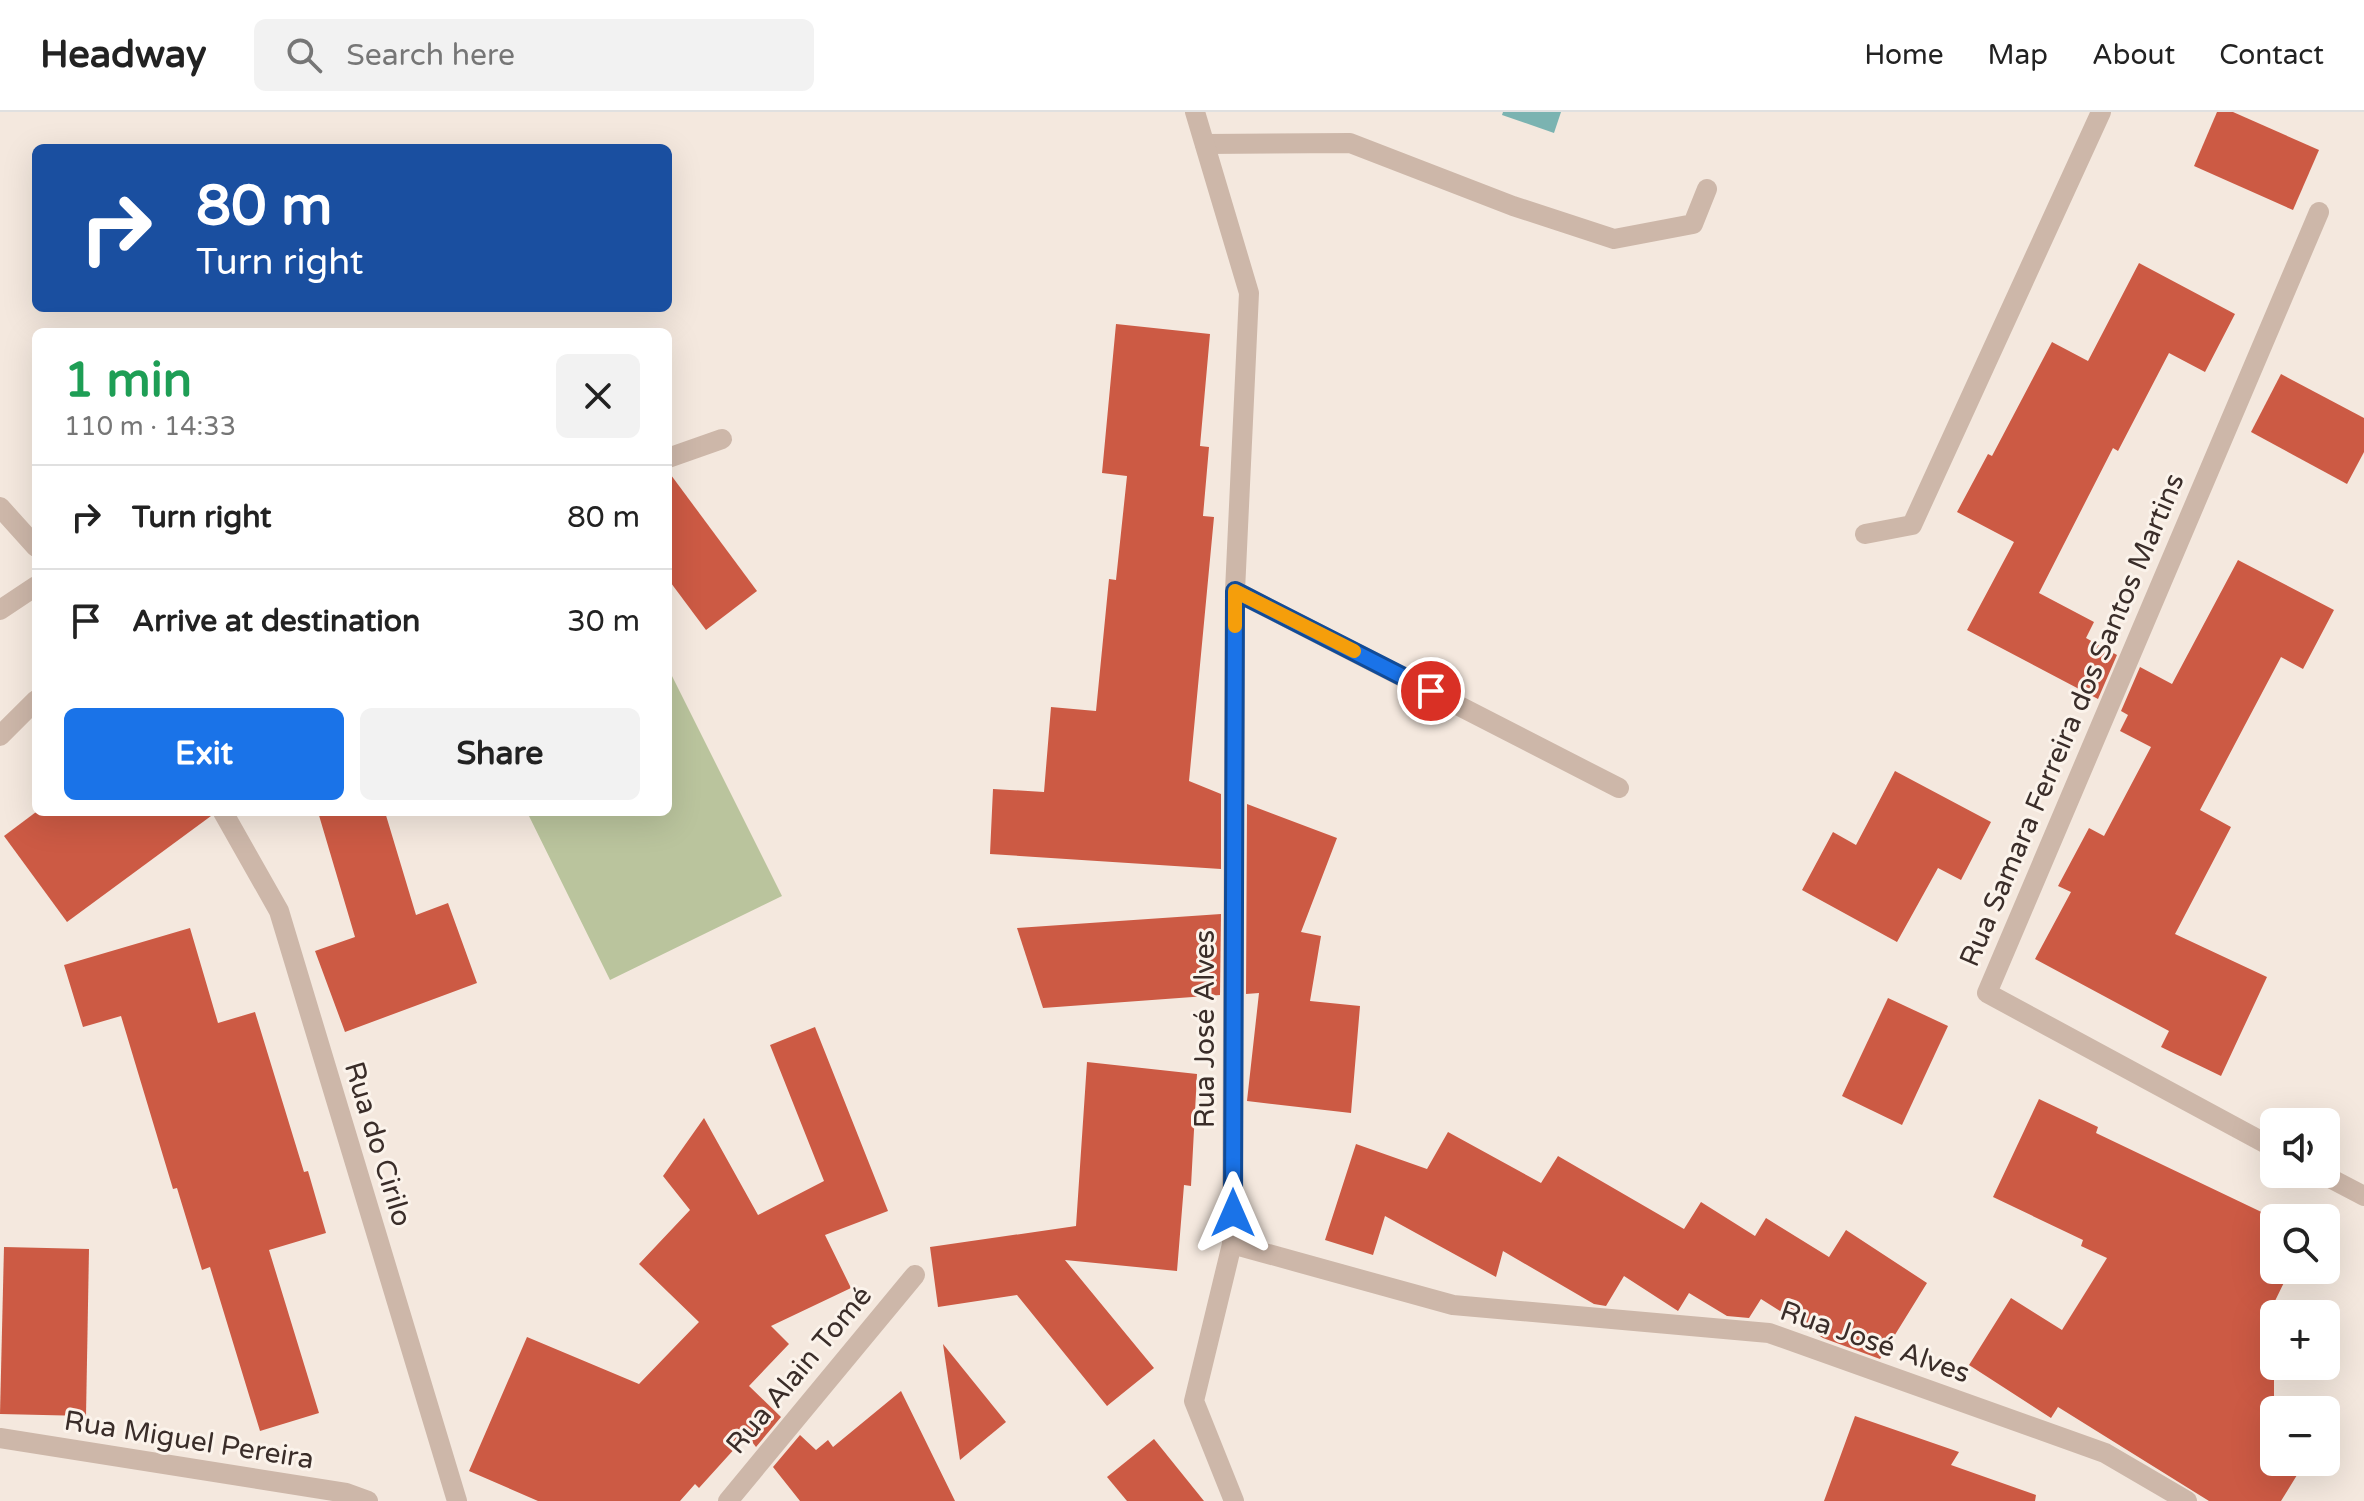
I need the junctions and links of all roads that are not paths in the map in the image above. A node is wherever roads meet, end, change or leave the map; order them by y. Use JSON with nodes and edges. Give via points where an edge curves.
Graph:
{"nodes":[{"id":1,"x":1195,"y":112,"type":"edge"},
{"id":2,"x":2101,"y":112,"type":"edge"},
{"id":3,"x":1205,"y":144,"type":"junction"},
{"id":4,"x":1707,"y":189,"type":"dead end"},
{"id":5,"x":2319,"y":212,"type":"dead end"},
{"id":6,"x":722,"y":439,"type":"dead end"},
{"id":7,"x":672,"y":457,"type":"edge"},
{"id":8,"x":0,"y":507,"type":"edge"},
{"id":9,"x":1865,"y":534,"type":"dead end"},
{"id":10,"x":32,"y":543,"type":"edge"},
{"id":11,"x":32,"y":589,"type":"edge"},
{"id":12,"x":1235,"y":591,"type":"junction"},
{"id":13,"x":0,"y":610,"type":"edge"},
{"id":14,"x":32,"y":704,"type":"edge"},
{"id":15,"x":0,"y":736,"type":"edge"},
{"id":16,"x":1619,"y":788,"type":"dead end"},
{"id":17,"x":225,"y":816,"type":"edge"},
{"id":18,"x":2260,"y":1140,"type":"edge"},
{"id":19,"x":2340,"y":1183,"type":"edge"},
{"id":20,"x":2364,"y":1196,"type":"edge"},
{"id":21,"x":1232,"y":1244,"type":"junction"},
{"id":22,"x":915,"y":1275,"type":"dead end"},
{"id":23,"x":0,"y":1438,"type":"edge"},
{"id":24,"x":368,"y":1501,"type":"edge"},
{"id":25,"x":457,"y":1501,"type":"edge"},
{"id":26,"x":728,"y":1501,"type":"edge"},
{"id":27,"x":1234,"y":1501,"type":"edge"},
{"id":28,"x":2187,"y":1501,"type":"edge"}],
"edges":[{"from":1,"to":3,"type":"street","name":"Rua José Alves"},
{"from":2,"to":9,"type":"street","via":[[1912,525]]},
{"from":3,"to":4,"type":"street","via":[[1350,143],[1614,239],[1693,224]]},
{"from":3,"to":12,"type":"street","name":"Rua José Alves","via":[[1249,293]]},
{"from":5,"to":18,"type":"street","name":"Rua Samara Ferreira dos Santos Martins","via":[[1987,993]]},
{"from":6,"to":7,"type":"street"},
{"from":8,"to":10,"type":"street"},
{"from":11,"to":13,"type":"street"},
{"from":12,"to":16,"type":"street"},
{"from":12,"to":21,"type":"street","name":"Rua José Alves"},
{"from":14,"to":15,"type":"street"},
{"from":17,"to":25,"type":"street","name":"Rua do Cirilo","via":[[279,911]]},
{"from":19,"to":20,"type":"street"},
{"from":21,"to":27,"type":"street","via":[[1194,1401]]},
{"from":21,"to":28,"type":"street","name":"Rua José Alves","via":[[1453,1305],[1769,1333],[2105,1453]]},
{"from":22,"to":26,"type":"street","name":"Rua Alain Tomé"},
{"from":23,"to":24,"type":"street","name":"Rua Miguel Pereira","via":[[346,1493]]}]}
